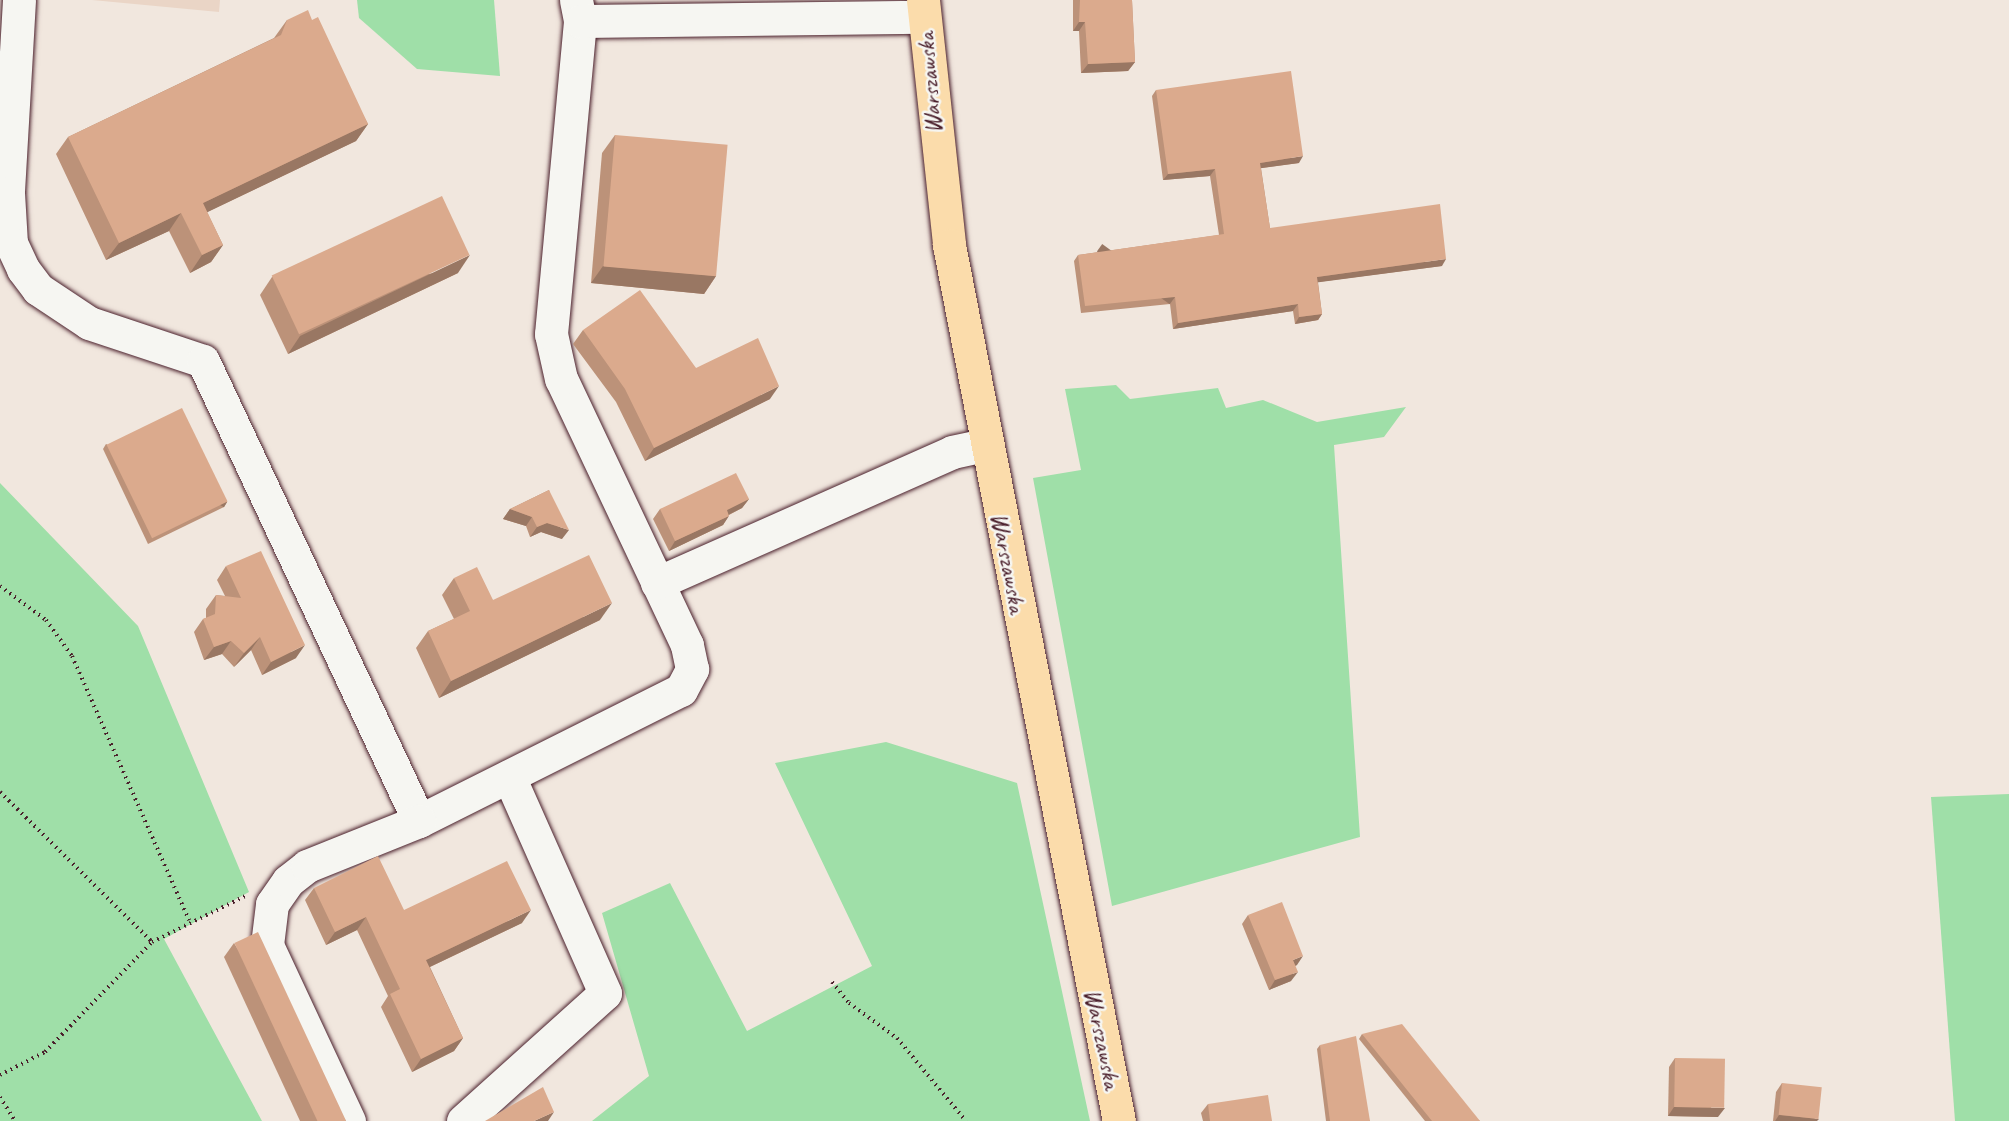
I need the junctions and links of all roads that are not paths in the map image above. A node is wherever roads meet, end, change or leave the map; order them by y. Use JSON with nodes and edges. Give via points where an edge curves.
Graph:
{"nodes":[{"id":1,"x":19,"y":0,"type":"edge"},
{"id":2,"x":923,"y":8,"type":"edge"},
{"id":3,"x":578,"y":10,"type":"edge"},
{"id":4,"x":4,"y":212,"type":"edge"},
{"id":5,"x":986,"y":445,"type":"junction"},
{"id":6,"x":657,"y":583,"type":"junction"},
{"id":7,"x":508,"y":776,"type":"junction"},
{"id":8,"x":419,"y":821,"type":"junction"},
{"id":9,"x":349,"y":1121,"type":"edge"},
{"id":10,"x":463,"y":1121,"type":"edge"},
{"id":11,"x":1119,"y":1121,"type":"edge"}],
"edges":[{"from":1,"to":4,"type":"lane"},
{"from":2,"to":3,"type":"lane"},
{"from":2,"to":5,"type":"main road","name":"Warszawska","via":[[949,245]]},
{"from":3,"to":6,"type":"lane","via":[[551,334],[561,379]]},
{"from":4,"to":8,"type":"lane","via":[[11,243],[38,289],[89,322],[203,361]]},
{"from":5,"to":6,"type":"lane","via":[[952,452]]},
{"from":5,"to":11,"type":"main road","name":"Warszawska"},
{"from":6,"to":7,"type":"lane","via":[[687,645],[692,669],[681,690]]},
{"from":7,"to":8,"type":"lane"},
{"from":7,"to":10,"type":"lane","via":[[605,993]]},
{"from":8,"to":9,"type":"lane","via":[[307,866],[288,880],[272,904],[267,945]]}]}
